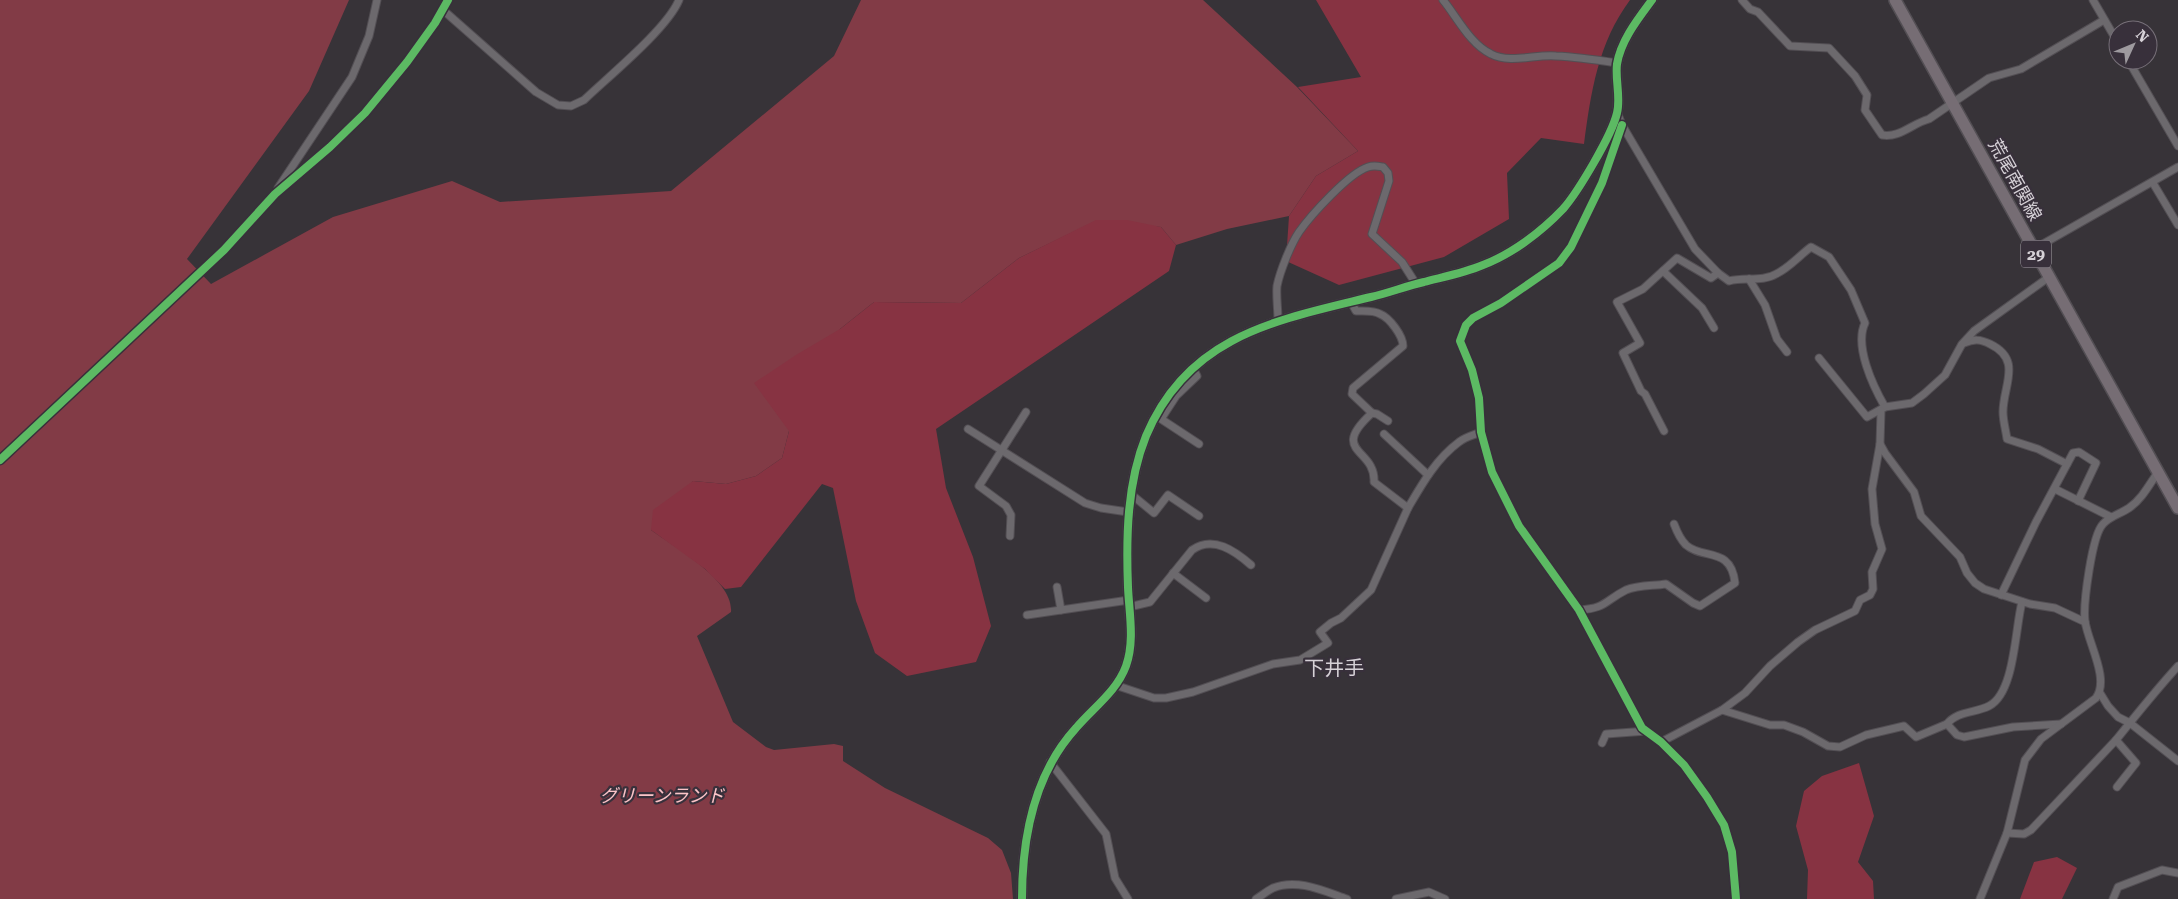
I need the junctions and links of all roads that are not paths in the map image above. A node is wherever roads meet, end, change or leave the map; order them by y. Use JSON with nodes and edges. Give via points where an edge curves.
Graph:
{"nodes":[{"id":1,"x":377,"y":0,"type":"edge"},
{"id":2,"x":448,"y":0,"type":"edge"},
{"id":3,"x":679,"y":0,"type":"edge"},
{"id":4,"x":1442,"y":0,"type":"edge"},
{"id":5,"x":1652,"y":0,"type":"edge"},
{"id":6,"x":1742,"y":0,"type":"edge"},
{"id":7,"x":1895,"y":0,"type":"edge"},
{"id":8,"x":2093,"y":0,"type":"edge"},
{"id":9,"x":443,"y":10,"type":"junction"},
{"id":10,"x":2104,"y":20,"type":"junction"},
{"id":11,"x":2108,"y":27,"type":"edge"},
{"id":12,"x":1617,"y":63,"type":"junction"},
{"id":13,"x":2134,"y":70,"type":"edge"},
{"id":14,"x":1952,"y":105,"type":"junction"},
{"id":15,"x":1618,"y":112,"type":"junction"},
{"id":16,"x":1622,"y":124,"type":"junction"},
{"id":17,"x":2178,"y":146,"type":"edge"},
{"id":18,"x":2178,"y":167,"type":"edge"},
{"id":19,"x":2153,"y":183,"type":"junction"},
{"id":20,"x":275,"y":194,"type":"junction"},
{"id":21,"x":2178,"y":225,"type":"edge"},
{"id":22,"x":2034,"y":249,"type":"junction"},
{"id":23,"x":1663,"y":271,"type":"junction"},
{"id":24,"x":1718,"y":273,"type":"junction"},
{"id":25,"x":2049,"y":277,"type":"junction"},
{"id":26,"x":1749,"y":279,"type":"junction"},
{"id":27,"x":1416,"y":284,"type":"junction"},
{"id":28,"x":1351,"y":302,"type":"junction"},
{"id":29,"x":1278,"y":320,"type":"junction"},
{"id":30,"x":1714,"y":328,"type":"dead end"},
{"id":31,"x":1962,"y":344,"type":"junction"},
{"id":32,"x":1788,"y":352,"type":"dead end"},
{"id":33,"x":1819,"y":358,"type":"dead end"},
{"id":34,"x":1193,"y":368,"type":"junction"},
{"id":35,"x":1883,"y":409,"type":"junction"},
{"id":36,"x":1026,"y":412,"type":"dead end"},
{"id":37,"x":1372,"y":413,"type":"junction"},
{"id":38,"x":1388,"y":421,"type":"dead end"},
{"id":39,"x":968,"y":429,"type":"dead end"},
{"id":40,"x":1664,"y":431,"type":"dead end"},
{"id":41,"x":1481,"y":432,"type":"junction"},
{"id":42,"x":1384,"y":434,"type":"dead end"},
{"id":43,"x":1199,"y":444,"type":"dead end"},
{"id":44,"x":1880,"y":444,"type":"junction"},
{"id":45,"x":1003,"y":451,"type":"junction"},
{"id":46,"x":0,"y":460,"type":"edge"},
{"id":47,"x":2067,"y":464,"type":"junction"},
{"id":48,"x":2158,"y":472,"type":"junction"},
{"id":49,"x":1428,"y":475,"type":"junction"},
{"id":50,"x":2055,"y":489,"type":"junction"},
{"id":51,"x":1132,"y":495,"type":"junction"},
{"id":52,"x":2078,"y":501,"type":"junction"},
{"id":53,"x":1408,"y":508,"type":"junction"},
{"id":54,"x":2178,"y":508,"type":"edge"},
{"id":55,"x":1128,"y":512,"type":"junction"},
{"id":56,"x":1199,"y":516,"type":"dead end"},
{"id":57,"x":2111,"y":517,"type":"junction"},
{"id":58,"x":1674,"y":524,"type":"dead end"},
{"id":59,"x":1010,"y":536,"type":"dead end"},
{"id":60,"x":1251,"y":565,"type":"dead end"},
{"id":61,"x":1173,"y":573,"type":"junction"},
{"id":62,"x":1057,"y":588,"type":"dead end"},
{"id":63,"x":2001,"y":595,"type":"junction"},
{"id":64,"x":1206,"y":598,"type":"dead end"},
{"id":65,"x":2022,"y":602,"type":"junction"},
{"id":66,"x":1129,"y":604,"type":"junction"},
{"id":67,"x":1061,"y":610,"type":"junction"},
{"id":68,"x":1579,"y":610,"type":"junction"},
{"id":69,"x":1027,"y":615,"type":"dead end"},
{"id":70,"x":2085,"y":622,"type":"junction"},
{"id":71,"x":2178,"y":666,"type":"edge"},
{"id":72,"x":1115,"y":684,"type":"junction"},
{"id":73,"x":2100,"y":693,"type":"junction"},
{"id":74,"x":1722,"y":710,"type":"junction"},
{"id":75,"x":2130,"y":722,"type":"junction"},
{"id":76,"x":1947,"y":724,"type":"junction"},
{"id":77,"x":2061,"y":724,"type":"junction"},
{"id":78,"x":1647,"y":731,"type":"junction"},
{"id":79,"x":2116,"y":740,"type":"junction"},
{"id":80,"x":1661,"y":742,"type":"junction"},
{"id":81,"x":1602,"y":743,"type":"dead end"},
{"id":82,"x":2178,"y":761,"type":"edge"},
{"id":83,"x":1050,"y":762,"type":"junction"},
{"id":84,"x":2117,"y":787,"type":"dead end"},
{"id":85,"x":2007,"y":833,"type":"junction"},
{"id":86,"x":2178,"y":873,"type":"edge"},
{"id":87,"x":1022,"y":899,"type":"edge"},
{"id":88,"x":1128,"y":899,"type":"edge"},
{"id":89,"x":1256,"y":899,"type":"edge"},
{"id":90,"x":1347,"y":899,"type":"edge"},
{"id":91,"x":1396,"y":899,"type":"edge"},
{"id":92,"x":1445,"y":899,"type":"edge"},
{"id":93,"x":1736,"y":899,"type":"edge"},
{"id":94,"x":1980,"y":899,"type":"edge"},
{"id":95,"x":2114,"y":899,"type":"edge"}],
"edges":[{"from":1,"to":20,"type":"street","via":[[369,36],[352,77]]},
{"from":2,"to":9,"type":"street"},
{"from":3,"to":9,"type":"street","via":[[648,39],[584,100],[571,106],[558,105],[536,92]]},
{"from":4,"to":12,"type":"street","via":[[1483,50],[1492,55],[1507,58],[1554,56]]},
{"from":5,"to":12,"type":"street","via":[[1630,30]]},
{"from":6,"to":14,"type":"street","via":[[1790,46],[1829,48],[1867,94],[1865,110],[1882,134],[1900,134]]},
{"from":7,"to":14,"type":"main road","name":"荒尾南関線","number":"29"},
{"from":8,"to":10,"type":"street"},
{"from":9,"to":20,"type":"street","via":[[407,62],[365,113]]},
{"from":10,"to":11,"type":"street"},
{"from":10,"to":14,"type":"street","via":[[2021,69],[1990,78]]},
{"from":12,"to":15,"type":"street"},
{"from":13,"to":17,"type":"street"},
{"from":14,"to":22,"type":"main road","name":"荒尾南関線","number":"29"},
{"from":15,"to":16,"type":"street"},
{"from":15,"to":27,"type":"street","via":[[1600,151],[1564,208],[1538,231],[1517,248],[1482,266]]},
{"from":16,"to":24,"type":"street","via":[[1695,250]]},
{"from":16,"to":41,"type":"street","via":[[1602,183],[1571,247],[1559,263],[1473,318],[1462,332],[1460,341],[1479,398]]},
{"from":18,"to":19,"type":"street"},
{"from":19,"to":21,"type":"street"},
{"from":19,"to":22,"type":"street"},
{"from":20,"to":46,"type":"street","via":[[224,250]]},
{"from":22,"to":25,"type":"main road","name":"荒尾南関線","number":"29"},
{"from":23,"to":24,"type":"street","via":[[1677,258],[1711,278]]},
{"from":23,"to":30,"type":"street","via":[[1702,308]]},
{"from":23,"to":40,"type":"street","via":[[1643,289],[1617,302],[1640,344],[1623,353]]},
{"from":24,"to":26,"type":"street","via":[[1729,281]]},
{"from":25,"to":31,"type":"street","via":[[1974,330]]},
{"from":25,"to":48,"type":"main road","name":"荒尾南関線","number":"29"},
{"from":26,"to":32,"type":"street","via":[[1765,305],[1777,339]]},
{"from":26,"to":35,"type":"street","via":[[1775,275],[1811,247],[1829,257],[1851,290],[1865,323],[1861,339],[1869,374]]},
{"from":27,"to":28,"type":"street"},
{"from":27,"to":29,"type":"street","via":[[1402,262],[1372,234],[1389,180],[1383,167],[1375,165],[1353,176],[1298,233],[1277,286]]},
{"from":28,"to":29,"type":"street"},
{"from":28,"to":37,"type":"street","via":[[1356,311],[1380,314],[1403,340],[1403,346],[1353,388],[1352,394]]},
{"from":29,"to":34,"type":"street","via":[[1227,343]]},
{"from":31,"to":35,"type":"street","via":[[1945,375],[1924,394],[1912,403]]},
{"from":31,"to":47,"type":"street","via":[[1974,339],[1983,341],[2002,350],[2008,362],[2003,413],[2007,439],[2038,449]]},
{"from":33,"to":35,"type":"street","via":[[1867,417]]},
{"from":34,"to":43,"type":"street","via":[[1197,376],[1176,396],[1161,419]]},
{"from":34,"to":51,"type":"street","via":[[1172,391],[1146,435]]},
{"from":35,"to":44,"type":"street"},
{"from":36,"to":45,"type":"street"},
{"from":37,"to":38,"type":"street"},
{"from":37,"to":53,"type":"street","via":[[1358,426],[1353,434],[1353,443],[1375,474],[1374,482]]},
{"from":39,"to":45,"type":"street"},
{"from":41,"to":49,"type":"street","via":[[1460,440]]},
{"from":41,"to":68,"type":"street","via":[[1492,472],[1520,526]]},
{"from":42,"to":49,"type":"street"},
{"from":44,"to":63,"type":"street","via":[[1914,492],[1921,516],[1960,557],[1966,573],[1984,589]]},
{"from":44,"to":74,"type":"street","via":[[1872,489],[1875,524],[1882,549],[1872,572],[1870,595],[1860,600],[1855,611],[1798,642],[1745,693]]},
{"from":45,"to":55,"type":"street","via":[[1085,503]]},
{"from":45,"to":59,"type":"street","via":[[979,486],[1006,506],[1011,515]]},
{"from":47,"to":50,"type":"street"},
{"from":47,"to":52,"type":"street","via":[[2073,453],[2079,452],[2096,463]]},
{"from":48,"to":54,"type":"main road","name":"荒尾南関線","number":"29"},
{"from":48,"to":57,"type":"street","via":[[2140,498]]},
{"from":49,"to":53,"type":"street"},
{"from":50,"to":52,"type":"street"},
{"from":50,"to":63,"type":"street"},
{"from":51,"to":55,"type":"street"},
{"from":51,"to":56,"type":"street","via":[[1154,513],[1168,495]]},
{"from":52,"to":57,"type":"street"},
{"from":53,"to":72,"type":"street","via":[[1371,590],[1342,618],[1320,632],[1328,644],[1314,654],[1166,698],[1154,698]]},
{"from":55,"to":66,"type":"street"},
{"from":57,"to":70,"type":"street","via":[[2097,534],[2088,581]]},
{"from":58,"to":68,"type":"street","via":[[1687,546],[1723,559],[1735,583],[1700,606],[1666,584],[1636,587],[1597,609]]},
{"from":60,"to":61,"type":"street","via":[[1233,550],[1208,544],[1192,550]]},
{"from":61,"to":64,"type":"street"},
{"from":61,"to":66,"type":"street","via":[[1150,602]]},
{"from":62,"to":67,"type":"street"},
{"from":63,"to":65,"type":"street"},
{"from":65,"to":70,"type":"street","via":[[2055,608]]},
{"from":65,"to":76,"type":"street","via":[[2014,656],[1998,699],[1989,706],[1952,718]]},
{"from":66,"to":67,"type":"street"},
{"from":66,"to":72,"type":"street","via":[[1131,641],[1127,664]]},
{"from":67,"to":69,"type":"street"},
{"from":68,"to":78,"type":"street","via":[[1642,728]]},
{"from":70,"to":73,"type":"street","via":[[2101,680]]},
{"from":71,"to":75,"type":"street"},
{"from":72,"to":83,"type":"street","via":[[1060,746]]},
{"from":73,"to":75,"type":"street","via":[[2118,717]]},
{"from":73,"to":77,"type":"street"},
{"from":74,"to":76,"type":"street","via":[[1770,725],[1784,725],[1828,746],[1840,747],[1866,734],[1904,726],[1916,737]]},
{"from":74,"to":80,"type":"street"},
{"from":75,"to":79,"type":"street"},
{"from":75,"to":82,"type":"street"},
{"from":76,"to":77,"type":"street","via":[[1957,735],[1964,736]]},
{"from":77,"to":85,"type":"street","via":[[2041,739],[2025,760]]},
{"from":78,"to":80,"type":"street"},
{"from":78,"to":81,"type":"street","via":[[1606,734]]},
{"from":79,"to":84,"type":"street","via":[[2136,763]]},
{"from":79,"to":85,"type":"street","via":[[2031,830],[2024,834]]},
{"from":80,"to":93,"type":"street","via":[[1684,766],[1724,826],[1732,852]]},
{"from":83,"to":87,"type":"street","via":[[1030,822]]},
{"from":83,"to":88,"type":"street","via":[[1106,834],[1116,878]]},
{"from":85,"to":94,"type":"street"},
{"from":86,"to":95,"type":"street","via":[[2162,870],[2130,881],[2118,887]]},
{"from":89,"to":90,"type":"street","via":[[1273,888],[1305,885]]},
{"from":91,"to":92,"type":"street","via":[[1429,892]]}]}
